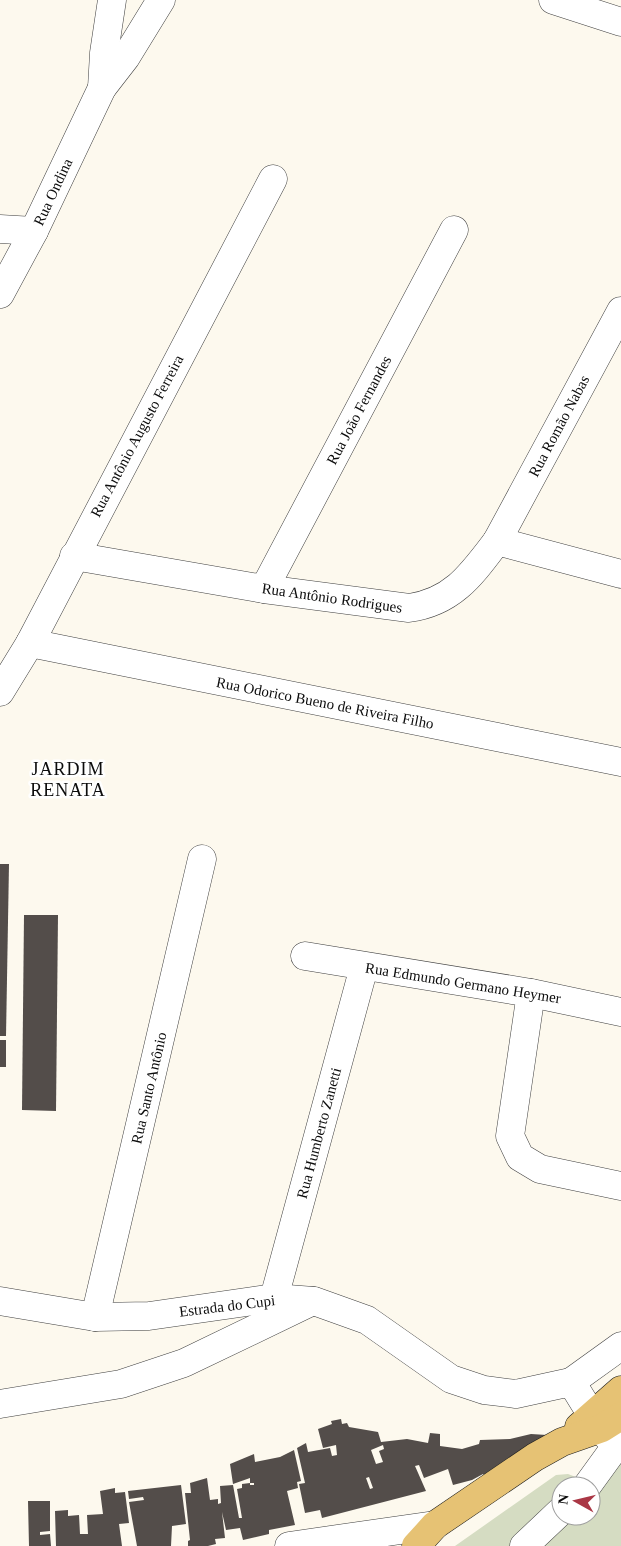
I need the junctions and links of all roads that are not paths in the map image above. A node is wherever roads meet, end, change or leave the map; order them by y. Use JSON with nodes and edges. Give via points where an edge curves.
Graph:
{"nodes":[{"id":1,"x":112,"y":0,"type":"edge"},
{"id":2,"x":161,"y":0,"type":"edge"},
{"id":3,"x":553,"y":0,"type":"edge"},
{"id":4,"x":621,"y":22,"type":"edge"},
{"id":5,"x":102,"y":88,"type":"junction"},
{"id":6,"x":273,"y":179,"type":"dead end"},
{"id":7,"x":0,"y":229,"type":"edge"},
{"id":8,"x":454,"y":230,"type":"dead end"},
{"id":9,"x":34,"y":231,"type":"junction"},
{"id":10,"x":0,"y":294,"type":"edge"},
{"id":11,"x":621,"y":311,"type":"edge"},
{"id":12,"x":497,"y":542,"type":"junction"},
{"id":13,"x":74,"y":556,"type":"junction"},
{"id":14,"x":621,"y":574,"type":"edge"},
{"id":15,"x":264,"y":589,"type":"junction"},
{"id":16,"x":30,"y":643,"type":"junction"},
{"id":17,"x":0,"y":692,"type":"edge"},
{"id":18,"x":621,"y":762,"type":"edge"},
{"id":19,"x":202,"y":859,"type":"dead end"},
{"id":20,"x":305,"y":956,"type":"dead end"},
{"id":21,"x":364,"y":967,"type":"junction"},
{"id":22,"x":531,"y":993,"type":"junction"},
{"id":23,"x":621,"y":1012,"type":"edge"},
{"id":24,"x":621,"y":1186,"type":"edge"},
{"id":25,"x":274,"y":1298,"type":"junction"},
{"id":26,"x":0,"y":1301,"type":"edge"},
{"id":27,"x":314,"y":1301,"type":"junction"},
{"id":28,"x":95,"y":1317,"type":"junction"},
{"id":29,"x":621,"y":1346,"type":"edge"},
{"id":30,"x":571,"y":1382,"type":"junction"},
{"id":31,"x":621,"y":1390,"type":"edge"},
{"id":32,"x":0,"y":1404,"type":"edge"},
{"id":33,"x":610,"y":1430,"type":"edge"},
{"id":34,"x":591,"y":1476,"type":"edge"},
{"id":35,"x":551,"y":1521,"type":"edge"},
{"id":36,"x":435,"y":1525,"type":"junction"},
{"id":37,"x":289,"y":1546,"type":"edge"},
{"id":38,"x":416,"y":1546,"type":"edge"},
{"id":39,"x":524,"y":1546,"type":"edge"}],
"edges":[{"from":1,"to":5,"type":"street","name":"Rua Ondina"},
{"from":2,"to":5,"type":"street","name":"Rua Ondina","via":[[126,57]]},
{"from":3,"to":4,"type":"street"},
{"from":5,"to":9,"type":"street","name":"Rua Ondina"},
{"from":6,"to":13,"type":"street","name":"Rua Antônio Augusto Ferreira"},
{"from":7,"to":9,"type":"street"},
{"from":8,"to":15,"type":"street","name":"Rua João Fernandes"},
{"from":9,"to":10,"type":"street","name":"Rua Ondina"},
{"from":11,"to":12,"type":"street","name":"Rua Romão Nabas"},
{"from":12,"to":14,"type":"street"},
{"from":12,"to":15,"type":"street","name":"Rua Antônio Rodrigues","via":[[468,579],[447,596],[425,606],[409,608]]},
{"from":13,"to":15,"type":"street","name":"Rua Antônio Rodrigues"},
{"from":13,"to":16,"type":"street","name":"Rua Antônio Augusto Ferreira"},
{"from":16,"to":17,"type":"street","name":"Rua Antônio Augusto Ferreira"},
{"from":16,"to":18,"type":"street","name":"Rua Odorico Bueno de Riveira Filho"},
{"from":19,"to":28,"type":"street","name":"Rua Santo Antônio"},
{"from":20,"to":21,"type":"street","name":"Rua Edmundo Germano Heymer"},
{"from":21,"to":22,"type":"street","name":"Rua Edmundo Germano Heymer"},
{"from":21,"to":25,"type":"street","name":"Rua Humberto Zanetti"},
{"from":22,"to":23,"type":"street","name":"Rua Edmundo Germano Heymer"},
{"from":22,"to":24,"type":"street","via":[[510,1136],[520,1157],[540,1169]]},
{"from":25,"to":27,"type":"street","name":"Estrada do Cupi"},
{"from":25,"to":28,"type":"street","name":"Estrada do Cupi","via":[[149,1316]]},
{"from":26,"to":28,"type":"street","name":"Estrada do Cupi"},
{"from":27,"to":30,"type":"street","name":"Estrada do Cupi","via":[[367,1320],[451,1379],[484,1390],[516,1394]]},
{"from":27,"to":32,"type":"street","via":[[184,1363],[121,1384]]},
{"from":29,"to":30,"type":"street"},
{"from":30,"to":33,"type":"street"},
{"from":31,"to":33,"type":"main road"},
{"from":33,"to":34,"type":"street"},
{"from":33,"to":36,"type":"main road","via":[[562,1442]]},
{"from":35,"to":39,"type":"street"},
{"from":36,"to":37,"type":"street"},
{"from":36,"to":38,"type":"main road"}]}
